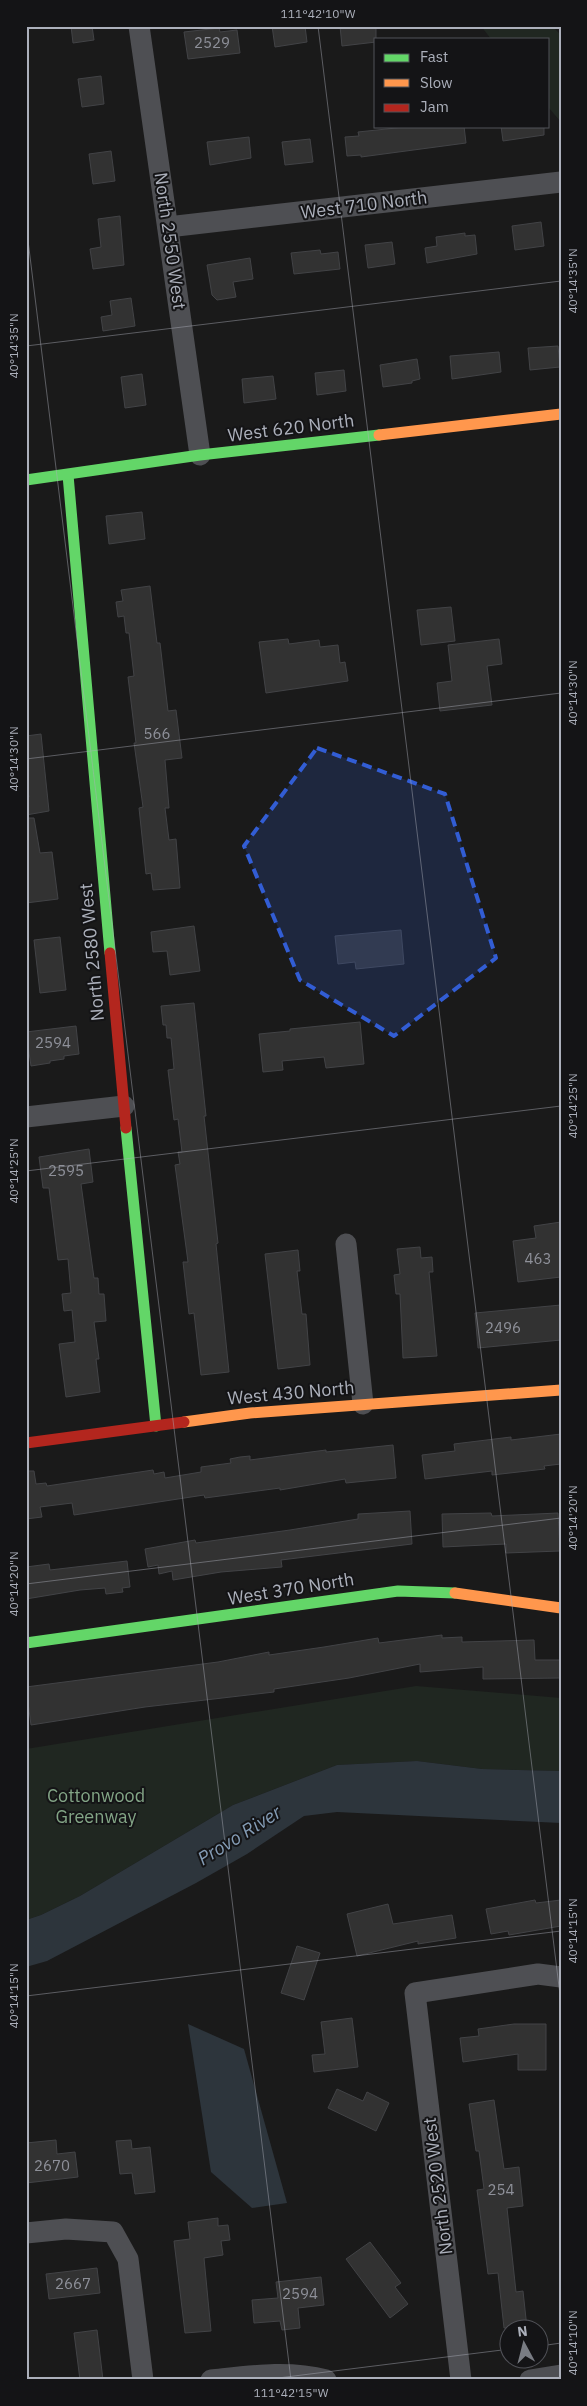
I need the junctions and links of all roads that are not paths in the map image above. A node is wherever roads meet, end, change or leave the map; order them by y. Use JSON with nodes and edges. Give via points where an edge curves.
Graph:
{"nodes":[{"id":1,"x":139,"y":26,"type":"edge"},
{"id":2,"x":561,"y":182,"type":"edge"},
{"id":3,"x":168,"y":227,"type":"junction"},
{"id":4,"x":561,"y":414,"type":"edge"},
{"id":5,"x":200,"y":456,"type":"junction"},
{"id":6,"x":68,"y":475,"type":"junction"},
{"id":7,"x":26,"y":480,"type":"edge"},
{"id":8,"x":124,"y":1106,"type":"junction"},
{"id":9,"x":26,"y":1117,"type":"edge"},
{"id":10,"x":346,"y":1244,"type":"dead end"},
{"id":11,"x":561,"y":1390,"type":"edge"},
{"id":12,"x":363,"y":1404,"type":"junction"},
{"id":13,"x":156,"y":1426,"type":"junction"},
{"id":14,"x":26,"y":1443,"type":"edge"},
{"id":15,"x":561,"y":1608,"type":"edge"},
{"id":16,"x":26,"y":1643,"type":"edge"},
{"id":17,"x":561,"y":1977,"type":"edge"},
{"id":18,"x":26,"y":2233,"type":"edge"},
{"id":19,"x":561,"y":2375,"type":"edge"},
{"id":20,"x":143,"y":2380,"type":"edge"},
{"id":21,"x":211,"y":2380,"type":"edge"},
{"id":22,"x":326,"y":2380,"type":"edge"},
{"id":23,"x":461,"y":2380,"type":"edge"},
{"id":24,"x":530,"y":2380,"type":"edge"}],
"edges":[{"from":1,"to":3,"type":"street","name":"North 2550 West"},
{"from":2,"to":3,"type":"street","name":"West 710 North"},
{"from":3,"to":5,"type":"street","name":"North 2550 West"},
{"from":4,"to":5,"type":"street","name":"West 620 North"},
{"from":5,"to":6,"type":"street","name":"West 620 North"},
{"from":6,"to":7,"type":"street","name":"West 620 North"},
{"from":6,"to":8,"type":"street","name":"North 2580 West"},
{"from":8,"to":9,"type":"street"},
{"from":8,"to":13,"type":"street","name":"North 2580 West"},
{"from":10,"to":12,"type":"street"},
{"from":11,"to":12,"type":"street","name":"West 430 North"},
{"from":12,"to":13,"type":"street","name":"West 430 North","via":[[250,1412]]},
{"from":13,"to":14,"type":"street","name":"West 430 North"},
{"from":15,"to":16,"type":"street","name":"West 370 North","via":[[450,1592],[398,1591]]},
{"from":17,"to":23,"type":"street","name":"North 2520 West","via":[[538,1974],[415,1993]]},
{"from":18,"to":20,"type":"street","via":[[66,2229],[113,2232],[128,2259]]},
{"from":19,"to":24,"type":"street"},
{"from":21,"to":22,"type":"street","via":[[256,2374],[308,2375]]}]}
